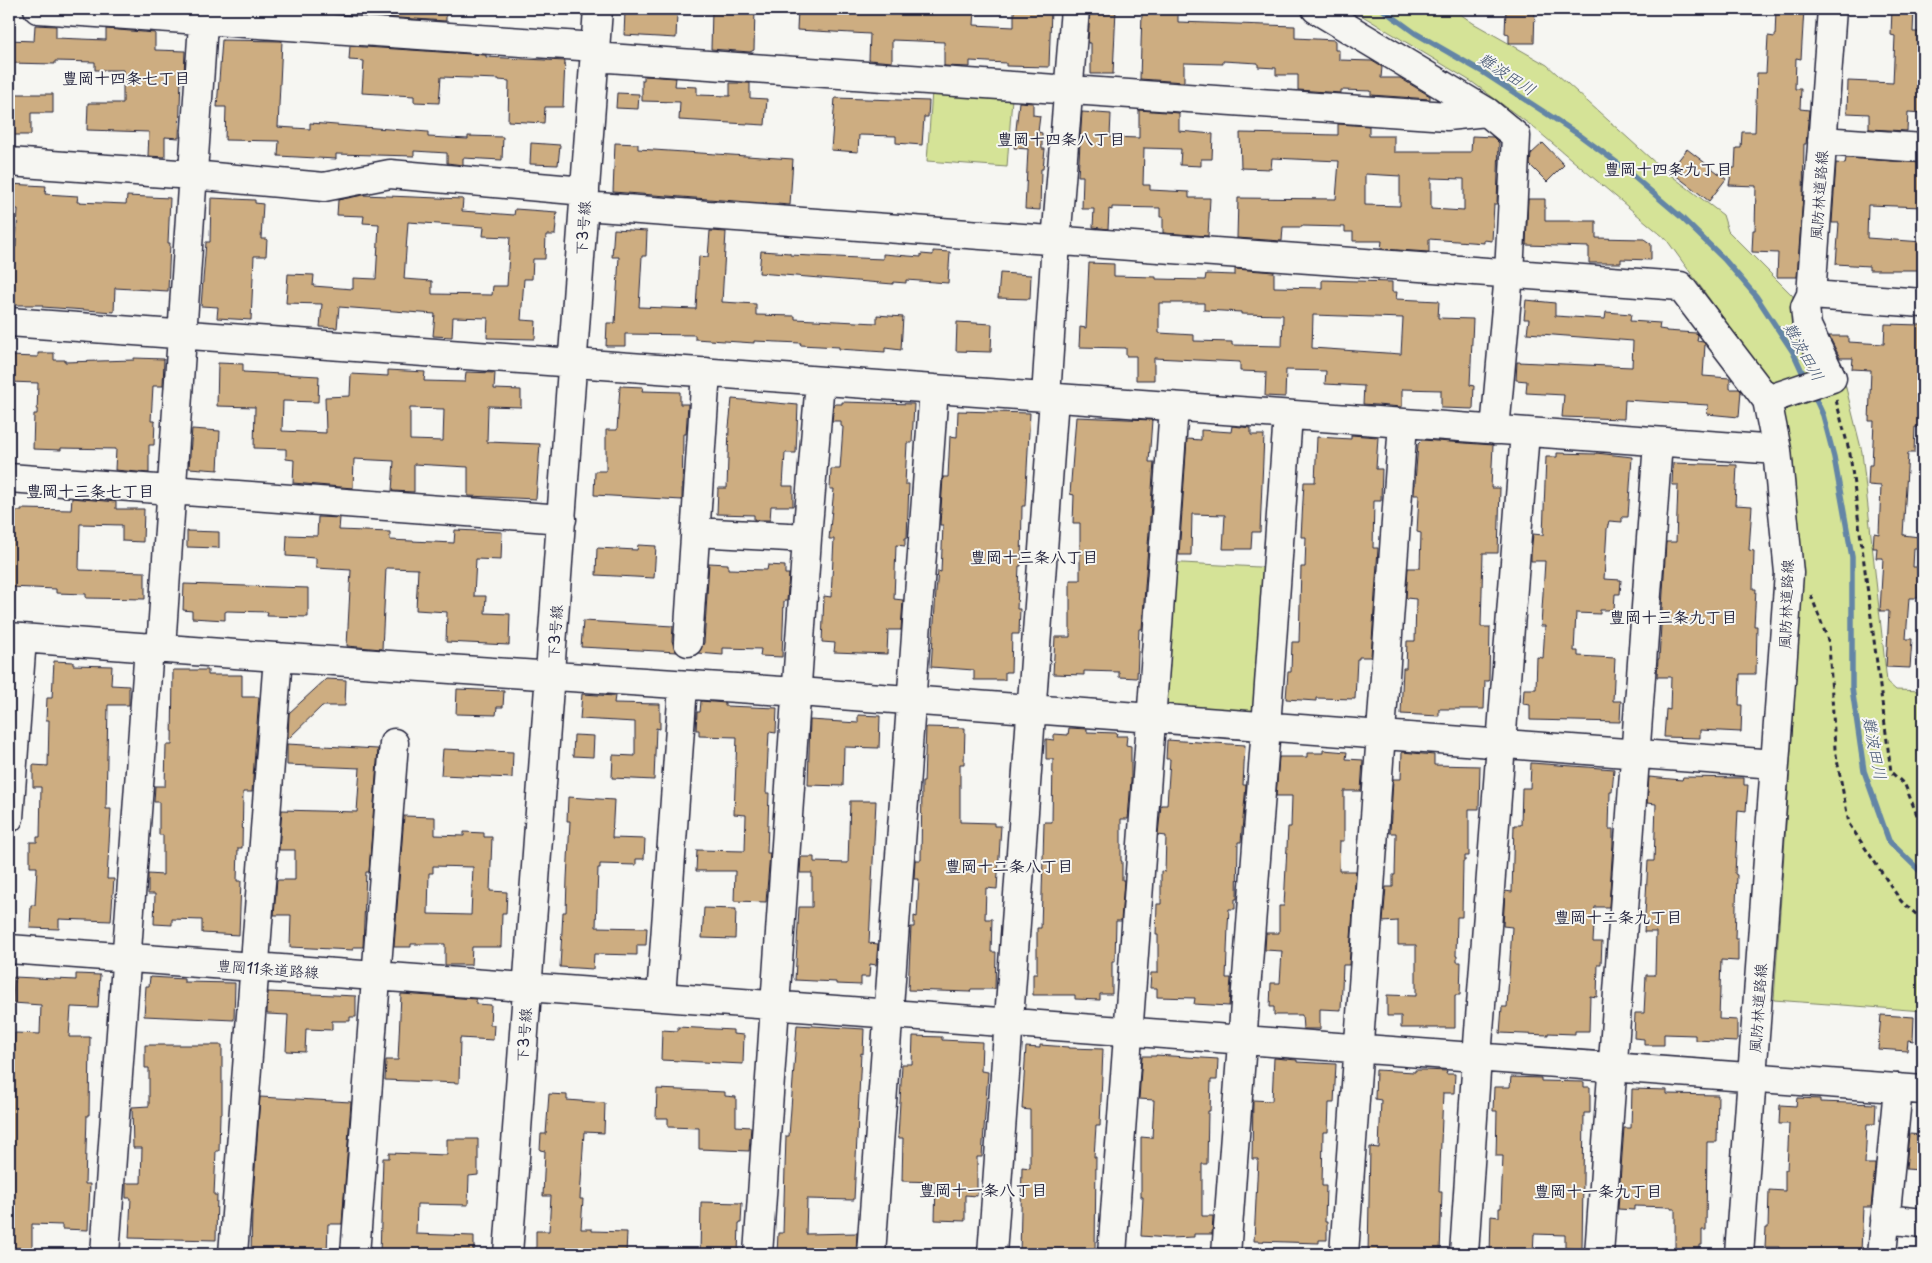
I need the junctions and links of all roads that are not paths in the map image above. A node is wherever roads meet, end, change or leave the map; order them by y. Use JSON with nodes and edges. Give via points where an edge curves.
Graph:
{"nodes":[{"id":1,"x":38,"y":9,"type":"edge"},
{"id":2,"x":598,"y":9,"type":"edge"},
{"id":3,"x":1075,"y":9,"type":"edge"},
{"id":4,"x":1316,"y":9,"type":"edge"},
{"id":5,"x":1832,"y":9,"type":"edge"},
{"id":6,"x":204,"y":15,"type":"edge"},
{"id":7,"x":595,"y":52,"type":"junction"},
{"id":8,"x":1069,"y":89,"type":"junction"},
{"id":9,"x":1487,"y":112,"type":"junction"},
{"id":10,"x":1822,"y":141,"type":"junction"},
{"id":11,"x":1923,"y":148,"type":"edge"},
{"id":12,"x":9,"y":162,"type":"edge"},
{"id":13,"x":192,"y":175,"type":"junction"},
{"id":14,"x":584,"y":199,"type":"junction"},
{"id":15,"x":1056,"y":242,"type":"junction"},
{"id":16,"x":1509,"y":274,"type":"junction"},
{"id":17,"x":1811,"y":295,"type":"junction"},
{"id":18,"x":1923,"y":303,"type":"edge"},
{"id":19,"x":9,"y":322,"type":"edge"},
{"id":20,"x":182,"y":334,"type":"junction"},
{"id":21,"x":573,"y":363,"type":"junction"},
{"id":22,"x":706,"y":372,"type":"junction"},
{"id":23,"x":820,"y":381,"type":"junction"},
{"id":24,"x":934,"y":389,"type":"junction"},
{"id":25,"x":1050,"y":397,"type":"junction"},
{"id":26,"x":1776,"y":397,"type":"junction"},
{"id":27,"x":1174,"y":407,"type":"junction"},
{"id":28,"x":1288,"y":415,"type":"junction"},
{"id":29,"x":1403,"y":423,"type":"junction"},
{"id":30,"x":1495,"y":430,"type":"junction"},
{"id":31,"x":1525,"y":432,"type":"junction"},
{"id":32,"x":1658,"y":442,"type":"junction"},
{"id":33,"x":1777,"y":450,"type":"junction"},
{"id":34,"x":9,"y":478,"type":"edge"},
{"id":35,"x":171,"y":490,"type":"junction"},
{"id":36,"x":562,"y":519,"type":"junction"},
{"id":37,"x":696,"y":532,"type":"junction"},
{"id":38,"x":807,"y":538,"type":"junction"},
{"id":39,"x":15,"y":638,"type":"edge"},
{"id":40,"x":688,"y":642,"type":"dead end"},
{"id":41,"x":155,"y":647,"type":"junction"},
{"id":42,"x":278,"y":657,"type":"junction"},
{"id":43,"x":550,"y":676,"type":"junction"},
{"id":44,"x":683,"y":686,"type":"junction"},
{"id":45,"x":797,"y":692,"type":"junction"},
{"id":46,"x":912,"y":701,"type":"junction"},
{"id":47,"x":1033,"y":710,"type":"junction"},
{"id":48,"x":1152,"y":719,"type":"junction"},
{"id":49,"x":1266,"y":727,"type":"junction"},
{"id":50,"x":1382,"y":734,"type":"junction"},
{"id":51,"x":394,"y":743,"type":"dead end"},
{"id":52,"x":1500,"y":744,"type":"junction"},
{"id":53,"x":1635,"y":754,"type":"junction"},
{"id":54,"x":1775,"y":764,"type":"junction"},
{"id":55,"x":9,"y":818,"type":"edge"},
{"id":56,"x":9,"y":949,"type":"edge"},
{"id":57,"x":127,"y":957,"type":"junction"},
{"id":58,"x":255,"y":967,"type":"junction"},
{"id":59,"x":375,"y":976,"type":"junction"},
{"id":60,"x":527,"y":986,"type":"junction"},
{"id":61,"x":661,"y":997,"type":"junction"},
{"id":62,"x":774,"y":1006,"type":"junction"},
{"id":63,"x":890,"y":1015,"type":"junction"},
{"id":64,"x":1010,"y":1024,"type":"junction"},
{"id":65,"x":1128,"y":1031,"type":"junction"},
{"id":66,"x":1242,"y":1039,"type":"junction"},
{"id":67,"x":1358,"y":1048,"type":"junction"},
{"id":68,"x":1477,"y":1058,"type":"junction"},
{"id":69,"x":1612,"y":1068,"type":"junction"},
{"id":70,"x":1752,"y":1077,"type":"junction"},
{"id":71,"x":1910,"y":1089,"type":"edge"},
{"id":72,"x":1885,"y":1219,"type":"junction"},
{"id":73,"x":1923,"y":1223,"type":"edge"},
{"id":74,"x":105,"y":1254,"type":"edge"},
{"id":75,"x":234,"y":1254,"type":"edge"},
{"id":76,"x":355,"y":1254,"type":"edge"},
{"id":77,"x":508,"y":1254,"type":"edge"},
{"id":78,"x":758,"y":1254,"type":"edge"},
{"id":79,"x":871,"y":1254,"type":"edge"},
{"id":80,"x":992,"y":1254,"type":"edge"},
{"id":81,"x":1112,"y":1254,"type":"edge"},
{"id":82,"x":1226,"y":1254,"type":"edge"},
{"id":83,"x":1344,"y":1254,"type":"edge"},
{"id":84,"x":1464,"y":1254,"type":"edge"},
{"id":85,"x":1599,"y":1254,"type":"edge"},
{"id":86,"x":1739,"y":1254,"type":"edge"},
{"id":87,"x":1882,"y":1254,"type":"edge"}],
"edges":[{"from":1,"to":6,"type":"street"},
{"from":2,"to":7,"type":"street","name":"下3号線"},
{"from":3,"to":8,"type":"street"},
{"from":4,"to":9,"type":"street"},
{"from":5,"to":10,"type":"street","name":"風防林道路線"},
{"from":6,"to":7,"type":"street"},
{"from":6,"to":13,"type":"street"},
{"from":7,"to":8,"type":"street"},
{"from":7,"to":14,"type":"street","name":"下3号線"},
{"from":8,"to":9,"type":"street","via":[[1447,116]]},
{"from":8,"to":15,"type":"street"},
{"from":9,"to":16,"type":"street","via":[[1516,136]]},
{"from":10,"to":11,"type":"street"},
{"from":10,"to":17,"type":"street","name":"風防林道路線"},
{"from":12,"to":13,"type":"street"},
{"from":13,"to":14,"type":"street","via":[[324,186],[390,174]]},
{"from":13,"to":20,"type":"street"},
{"from":14,"to":15,"type":"street"},
{"from":14,"to":21,"type":"street","name":"下3号線"},
{"from":15,"to":16,"type":"street"},
{"from":15,"to":25,"type":"street"},
{"from":16,"to":26,"type":"street","via":[[1680,286]]},
{"from":16,"to":30,"type":"street"},
{"from":17,"to":18,"type":"street"},
{"from":17,"to":26,"type":"street","name":"風防林道路線","via":[[1805,306],[1807,326],[1828,379]]},
{"from":19,"to":20,"type":"street"},
{"from":20,"to":21,"type":"street"},
{"from":20,"to":35,"type":"street"},
{"from":21,"to":22,"type":"street"},
{"from":21,"to":36,"type":"street","name":"下3号線"},
{"from":22,"to":23,"type":"street"},
{"from":22,"to":37,"type":"street"},
{"from":23,"to":24,"type":"street"},
{"from":23,"to":38,"type":"street"},
{"from":24,"to":25,"type":"street"},
{"from":24,"to":46,"type":"street"},
{"from":25,"to":27,"type":"street"},
{"from":25,"to":47,"type":"street"},
{"from":26,"to":33,"type":"street","name":"風防林道路線"},
{"from":27,"to":28,"type":"street"},
{"from":27,"to":48,"type":"street"},
{"from":28,"to":29,"type":"street"},
{"from":28,"to":49,"type":"street"},
{"from":29,"to":30,"type":"street"},
{"from":29,"to":50,"type":"street"},
{"from":30,"to":31,"type":"street"},
{"from":31,"to":32,"type":"street"},
{"from":31,"to":52,"type":"street"},
{"from":32,"to":33,"type":"street"},
{"from":32,"to":53,"type":"street"},
{"from":33,"to":54,"type":"street","name":"風防林道路線","via":[[1789,573]]},
{"from":34,"to":35,"type":"street"},
{"from":35,"to":36,"type":"street"},
{"from":35,"to":41,"type":"street"},
{"from":36,"to":43,"type":"street","name":"下3号線"},
{"from":37,"to":38,"type":"street"},
{"from":37,"to":40,"type":"street"},
{"from":38,"to":45,"type":"street"},
{"from":39,"to":41,"type":"street"},
{"from":39,"to":55,"type":"street"},
{"from":41,"to":42,"type":"street"},
{"from":41,"to":57,"type":"street"},
{"from":42,"to":43,"type":"street"},
{"from":42,"to":58,"type":"street"},
{"from":43,"to":44,"type":"street"},
{"from":43,"to":60,"type":"street","name":"下3号線"},
{"from":44,"to":45,"type":"street"},
{"from":44,"to":61,"type":"street"},
{"from":45,"to":46,"type":"street"},
{"from":45,"to":62,"type":"street"},
{"from":46,"to":47,"type":"street"},
{"from":46,"to":63,"type":"street"},
{"from":47,"to":48,"type":"street"},
{"from":47,"to":64,"type":"street"},
{"from":48,"to":49,"type":"street"},
{"from":48,"to":65,"type":"street"},
{"from":49,"to":50,"type":"street"},
{"from":49,"to":66,"type":"street"},
{"from":50,"to":52,"type":"street"},
{"from":50,"to":67,"type":"street"},
{"from":51,"to":59,"type":"street"},
{"from":52,"to":53,"type":"street"},
{"from":52,"to":68,"type":"street"},
{"from":53,"to":54,"type":"street"},
{"from":53,"to":69,"type":"street"},
{"from":54,"to":70,"type":"street","name":"風防林道路線"},
{"from":56,"to":57,"type":"street","name":"豊岡11条道路線"},
{"from":57,"to":58,"type":"street","name":"豊岡11条道路線"},
{"from":57,"to":74,"type":"street"},
{"from":58,"to":59,"type":"street","name":"豊岡11条道路線"},
{"from":58,"to":75,"type":"street"},
{"from":59,"to":60,"type":"street","name":"豊岡11条道路線"},
{"from":59,"to":76,"type":"street"},
{"from":60,"to":61,"type":"street","name":"豊岡11条道路線"},
{"from":60,"to":77,"type":"street","name":"下3号線"},
{"from":61,"to":62,"type":"street","name":"豊岡11条道路線"},
{"from":62,"to":63,"type":"street","name":"豊岡11条道路線"},
{"from":62,"to":78,"type":"street"},
{"from":63,"to":64,"type":"street","name":"豊岡11条道路線"},
{"from":63,"to":79,"type":"street"},
{"from":64,"to":65,"type":"street","name":"豊岡11条道路線"},
{"from":64,"to":80,"type":"street"},
{"from":65,"to":66,"type":"street","name":"豊岡11条道路線"},
{"from":65,"to":81,"type":"street"},
{"from":66,"to":67,"type":"street","name":"豊岡11条道路線"},
{"from":66,"to":82,"type":"street"},
{"from":67,"to":68,"type":"street","name":"豊岡11条道路線"},
{"from":67,"to":83,"type":"street"},
{"from":68,"to":69,"type":"street","name":"豊岡11条道路線"},
{"from":68,"to":84,"type":"street"},
{"from":69,"to":70,"type":"street","name":"豊岡11条道路線"},
{"from":69,"to":85,"type":"street"},
{"from":70,"to":71,"type":"street","name":"豊岡11条道路線"},
{"from":70,"to":86,"type":"street","name":"風防林道路線"},
{"from":71,"to":72,"type":"street"},
{"from":72,"to":73,"type":"street"},
{"from":72,"to":87,"type":"street"}]}
